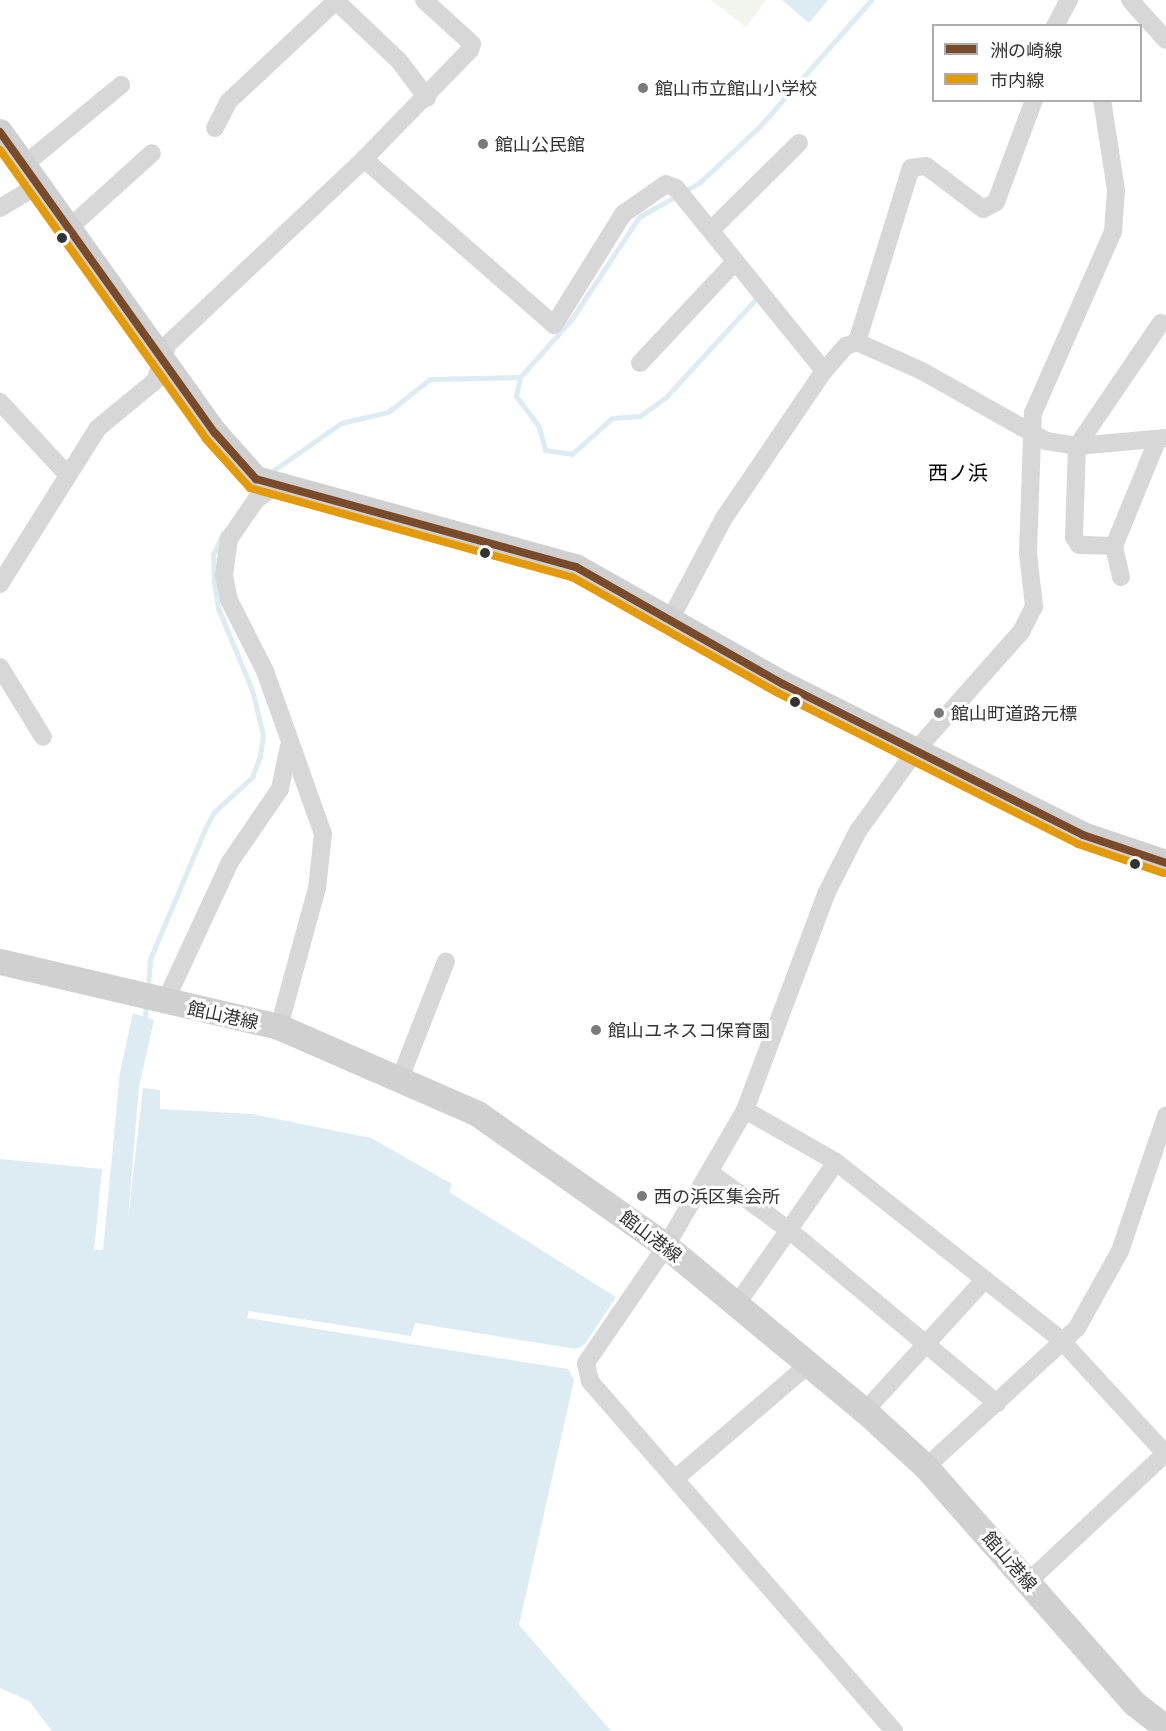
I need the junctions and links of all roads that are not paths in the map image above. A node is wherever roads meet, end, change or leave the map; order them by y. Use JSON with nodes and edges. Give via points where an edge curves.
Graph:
{"nodes":[{"id":1,"x":424,"y":0,"type":"edge"},
{"id":2,"x":1070,"y":0,"type":"edge"},
{"id":3,"x":1130,"y":0,"type":"edge"},
{"id":4,"x":336,"y":1,"type":"edge"},
{"id":5,"x":1056,"y":24,"type":"edge"},
{"id":6,"x":1166,"y":40,"type":"edge"},
{"id":7,"x":121,"y":85,"type":"dead end"},
{"id":8,"x":427,"y":98,"type":"junction"},
{"id":9,"x":1033,"y":102,"type":"edge"},
{"id":10,"x":1102,"y":102,"type":"edge"},
{"id":11,"x":214,"y":128,"type":"dead end"},
{"id":12,"x":0,"y":132,"type":"edge"},
{"id":13,"x":799,"y":142,"type":"dead end"},
{"id":14,"x":152,"y":153,"type":"dead end"},
{"id":15,"x":364,"y":159,"type":"junction"},
{"id":16,"x":31,"y":175,"type":"junction"},
{"id":17,"x":0,"y":208,"type":"edge"},
{"id":18,"x":713,"y":228,"type":"junction"},
{"id":19,"x":68,"y":229,"type":"junction"},
{"id":20,"x":735,"y":262,"type":"junction"},
{"id":21,"x":1161,"y":323,"type":"dead end"},
{"id":22,"x":857,"y":342,"type":"junction"},
{"id":23,"x":161,"y":356,"type":"junction"},
{"id":24,"x":640,"y":363,"type":"dead end"},
{"id":25,"x":824,"y":370,"type":"junction"},
{"id":26,"x":3,"y":415,"type":"edge"},
{"id":27,"x":1029,"y":436,"type":"junction"},
{"id":28,"x":1161,"y":439,"type":"edge"},
{"id":29,"x":1077,"y":446,"type":"junction"},
{"id":30,"x":67,"y":474,"type":"junction"},
{"id":31,"x":266,"y":483,"type":"junction"},
{"id":32,"x":1114,"y":546,"type":"junction"},
{"id":33,"x":1121,"y":577,"type":"dead end"},
{"id":34,"x":0,"y":584,"type":"edge"},
{"id":35,"x":671,"y":618,"type":"junction"},
{"id":36,"x":0,"y":667,"type":"edge"},
{"id":37,"x":44,"y":737,"type":"dead end"},
{"id":38,"x":289,"y":744,"type":"junction"},
{"id":39,"x":917,"y":748,"type":"junction"},
{"id":40,"x":1166,"y":862,"type":"edge"},
{"id":41,"x":446,"y":961,"type":"dead end"},
{"id":42,"x":0,"y":962,"type":"edge"},
{"id":43,"x":162,"y":1002,"type":"junction"},
{"id":44,"x":279,"y":1027,"type":"junction"},
{"id":45,"x":401,"y":1076,"type":"junction"},
{"id":46,"x":745,"y":1110,"type":"junction"},
{"id":47,"x":1164,"y":1123,"type":"edge"},
{"id":48,"x":836,"y":1162,"type":"junction"},
{"id":49,"x":711,"y":1173,"type":"junction"},
{"id":50,"x":789,"y":1230,"type":"junction"},
{"id":51,"x":666,"y":1246,"type":"junction"},
{"id":52,"x":985,"y":1279,"type":"junction"},
{"id":53,"x":737,"y":1304,"type":"junction"},
{"id":54,"x":1061,"y":1340,"type":"junction"},
{"id":55,"x":927,"y":1346,"type":"junction"},
{"id":56,"x":810,"y":1364,"type":"junction"},
{"id":57,"x":997,"y":1403,"type":"junction"},
{"id":58,"x":865,"y":1411,"type":"junction"},
{"id":59,"x":1166,"y":1453,"type":"edge"},
{"id":60,"x":926,"y":1467,"type":"junction"},
{"id":61,"x":676,"y":1478,"type":"junction"},
{"id":62,"x":1028,"y":1582,"type":"junction"},
{"id":63,"x":1166,"y":1728,"type":"edge"},
{"id":64,"x":894,"y":1731,"type":"edge"}],
"edges":[{"from":1,"to":8,"type":"street","via":[[472,44]]},
{"from":2,"to":5,"type":"street"},
{"from":3,"to":6,"type":"street"},
{"from":4,"to":8,"type":"street","via":[[400,62]]},
{"from":4,"to":11,"type":"street","via":[[229,102]]},
{"from":7,"to":16,"type":"street"},
{"from":8,"to":15,"type":"street"},
{"from":9,"to":22,"type":"street","via":[[996,202],[983,209],[926,166],[911,168]]},
{"from":10,"to":27,"type":"street","via":[[1116,190],[1113,232],[1033,413]]},
{"from":12,"to":16,"type":"main road"},
{"from":13,"to":18,"type":"street"},
{"from":14,"to":19,"type":"street"},
{"from":15,"to":18,"type":"street","via":[[554,325],[623,214],[666,184]]},
{"from":15,"to":23,"type":"street"},
{"from":16,"to":17,"type":"street"},
{"from":16,"to":19,"type":"main road"},
{"from":18,"to":20,"type":"street"},
{"from":19,"to":23,"type":"main road"},
{"from":20,"to":24,"type":"street"},
{"from":20,"to":25,"type":"street"},
{"from":21,"to":29,"type":"street"},
{"from":22,"to":25,"type":"street","via":[[834,356]]},
{"from":22,"to":27,"type":"street","via":[[922,371]]},
{"from":23,"to":30,"type":"street","via":[[155,381],[98,428]]},
{"from":23,"to":31,"type":"main road","via":[[215,433]]},
{"from":25,"to":35,"type":"street","via":[[724,518]]},
{"from":26,"to":30,"type":"street"},
{"from":27,"to":29,"type":"street"},
{"from":27,"to":39,"type":"street","via":[[1028,553],[1034,606],[1021,632]]},
{"from":28,"to":29,"type":"street"},
{"from":28,"to":32,"type":"street"},
{"from":29,"to":32,"type":"street","via":[[1074,537],[1079,545]]},
{"from":30,"to":34,"type":"street"},
{"from":31,"to":35,"type":"main road","via":[[576,567]]},
{"from":31,"to":38,"type":"street","via":[[229,539],[224,575],[229,600],[266,670]]},
{"from":32,"to":33,"type":"street"},
{"from":35,"to":39,"type":"main road","via":[[783,684]]},
{"from":36,"to":37,"type":"street"},
{"from":38,"to":43,"type":"street","via":[[280,789],[230,862]]},
{"from":38,"to":44,"type":"street","via":[[323,834],[317,888]]},
{"from":39,"to":40,"type":"main road","via":[[1112,849]]},
{"from":39,"to":46,"type":"street","via":[[858,831],[826,894]]},
{"from":41,"to":45,"type":"street"},
{"from":42,"to":43,"type":"main road","name":"館山港線"},
{"from":43,"to":44,"type":"main road","name":"館山港線"},
{"from":44,"to":45,"type":"main road","name":"館山港線"},
{"from":45,"to":51,"type":"main road","name":"館山港線","via":[[478,1114]]},
{"from":46,"to":48,"type":"street"},
{"from":46,"to":49,"type":"street"},
{"from":47,"to":54,"type":"street","via":[[1120,1251],[1077,1328]]},
{"from":48,"to":50,"type":"street"},
{"from":48,"to":52,"type":"street"},
{"from":49,"to":50,"type":"street"},
{"from":49,"to":51,"type":"street"},
{"from":50,"to":53,"type":"street"},
{"from":50,"to":55,"type":"street"},
{"from":51,"to":53,"type":"main road","name":"館山港線"},
{"from":51,"to":61,"type":"street","via":[[586,1364],[590,1380]]},
{"from":52,"to":54,"type":"street"},
{"from":52,"to":55,"type":"street"},
{"from":53,"to":56,"type":"main road","name":"館山港線"},
{"from":54,"to":57,"type":"street"},
{"from":54,"to":59,"type":"street"},
{"from":55,"to":57,"type":"street"},
{"from":55,"to":58,"type":"street"},
{"from":56,"to":58,"type":"main road","name":"館山港線"},
{"from":56,"to":61,"type":"street"},
{"from":57,"to":60,"type":"street"},
{"from":58,"to":60,"type":"main road","name":"館山港線"},
{"from":59,"to":62,"type":"street"},
{"from":60,"to":62,"type":"main road","name":"館山港線"},
{"from":61,"to":64,"type":"street"},
{"from":62,"to":63,"type":"main road","name":"館山港線","via":[[1135,1704]]}]}
